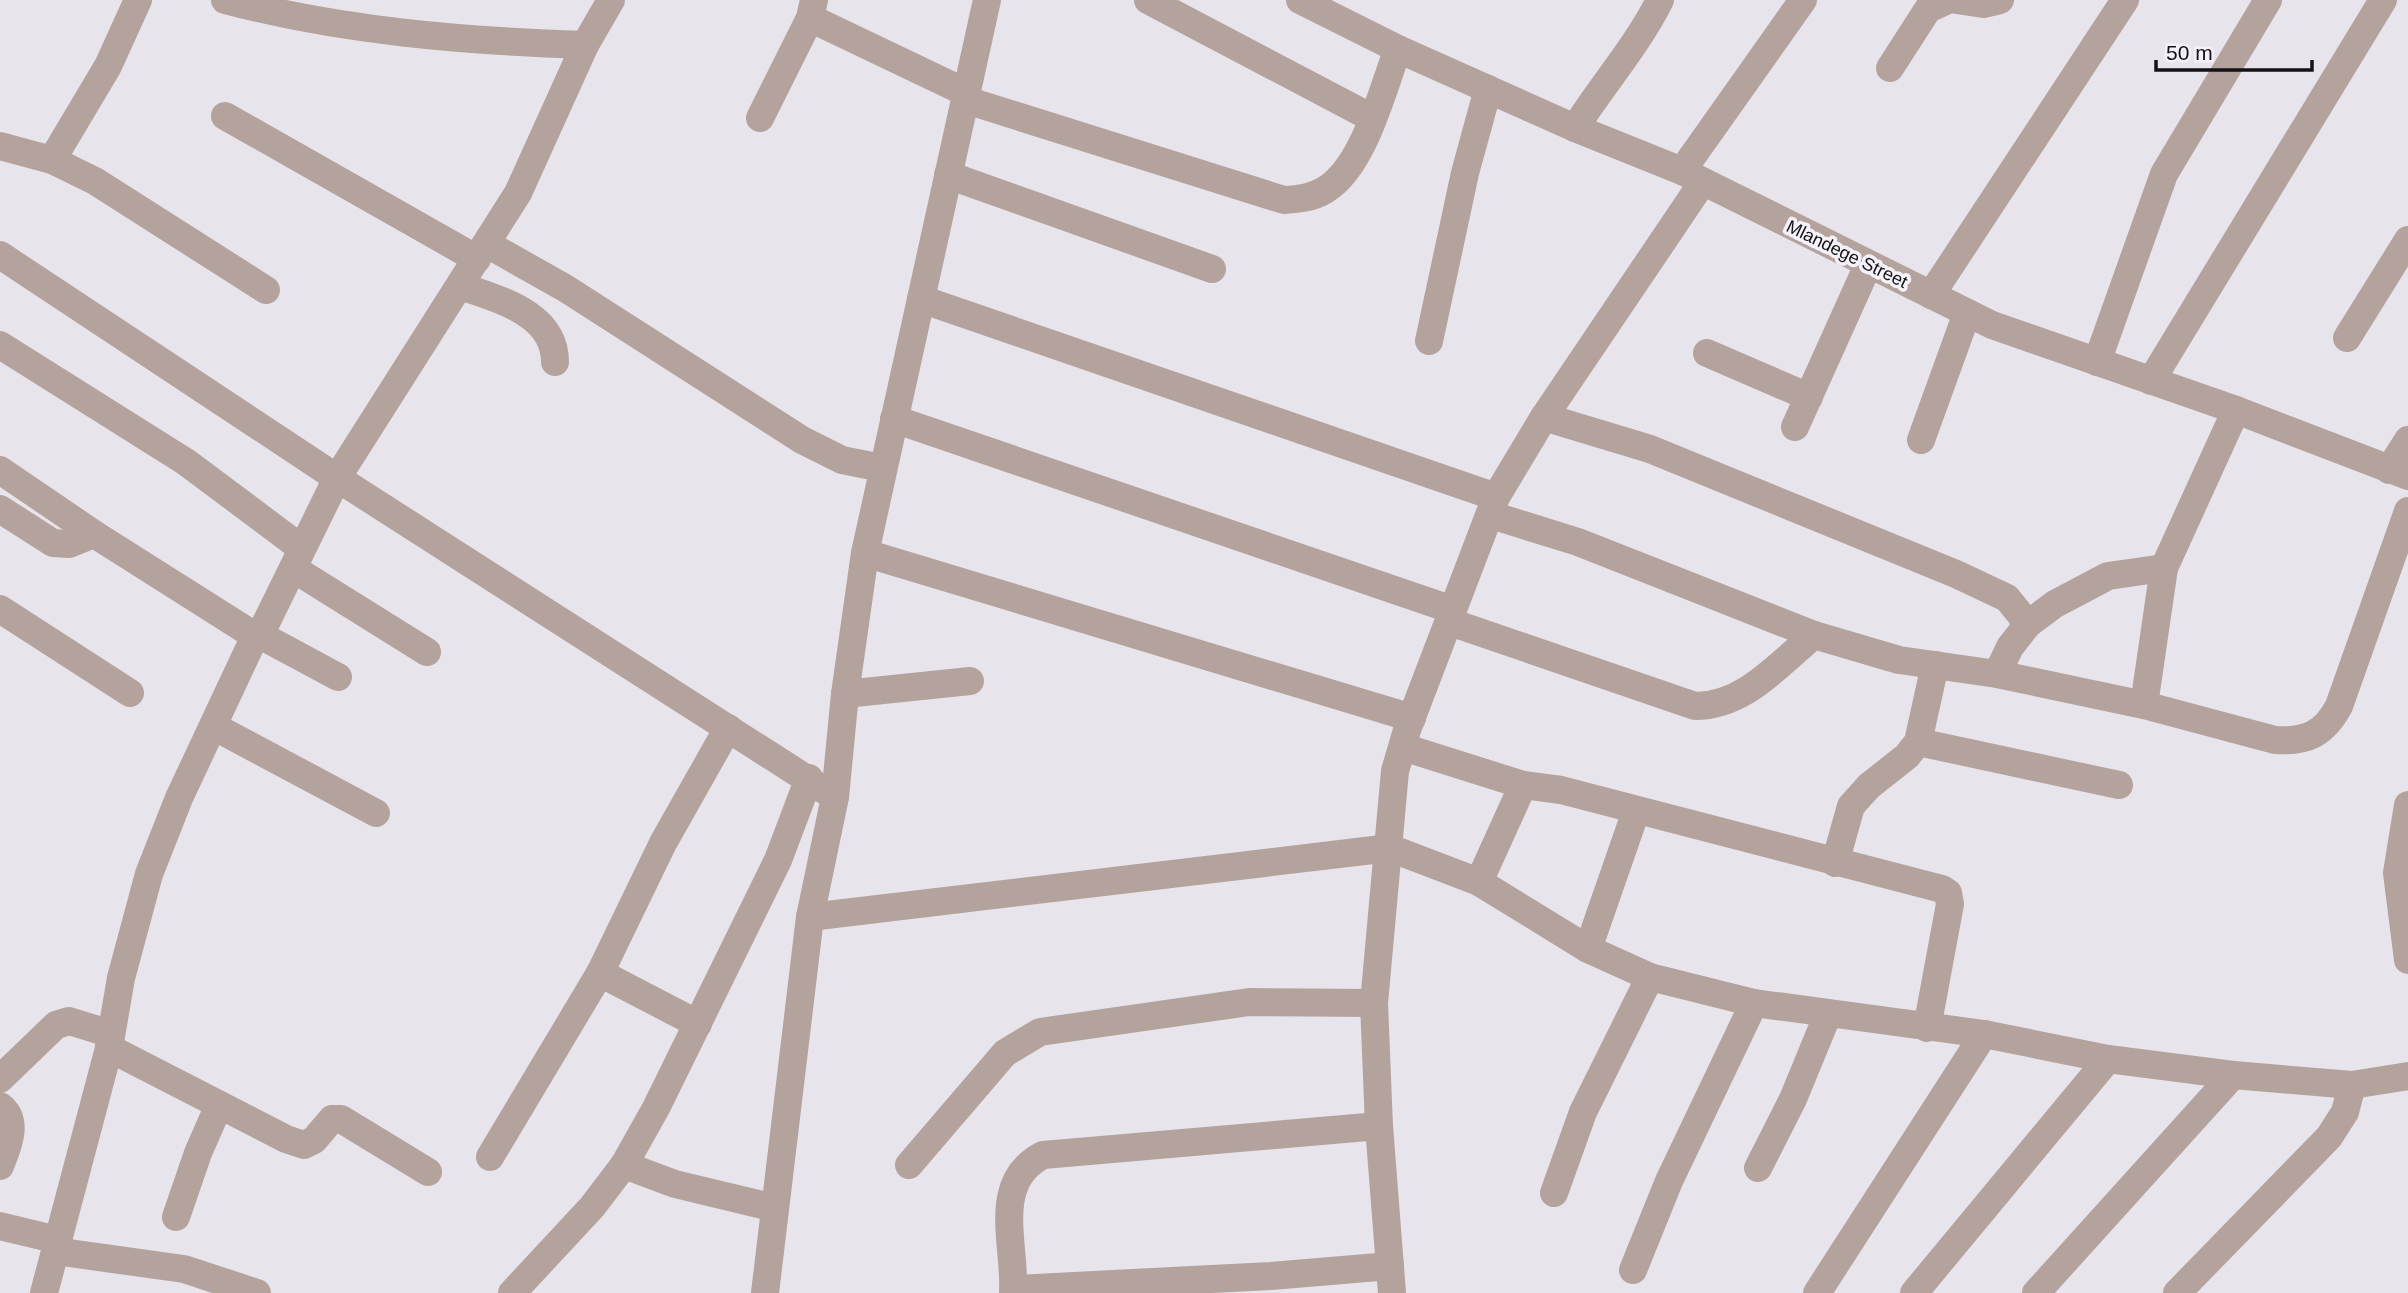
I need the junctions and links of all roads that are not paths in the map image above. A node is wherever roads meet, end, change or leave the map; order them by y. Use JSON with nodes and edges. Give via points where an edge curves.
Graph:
{"nodes":[{"id":1,"x":138,"y":0,"type":"edge"},
{"id":2,"x":225,"y":0,"type":"edge"},
{"id":3,"x":611,"y":0,"type":"edge"},
{"id":4,"x":987,"y":0,"type":"edge"},
{"id":5,"x":1148,"y":0,"type":"edge"},
{"id":6,"x":1660,"y":0,"type":"edge"},
{"id":7,"x":1804,"y":0,"type":"edge"},
{"id":8,"x":1948,"y":0,"type":"edge"},
{"id":9,"x":1957,"y":0,"type":"edge"},
{"id":10,"x":2000,"y":0,"type":"edge"},
{"id":11,"x":2125,"y":0,"type":"edge"},
{"id":12,"x":2267,"y":0,"type":"edge"},
{"id":13,"x":2383,"y":0,"type":"edge"},
{"id":14,"x":1310,"y":2,"type":"edge"},
{"id":15,"x":812,"y":9,"type":"edge"},
{"id":16,"x":585,"y":44,"type":"junction"},
{"id":17,"x":1398,"y":49,"type":"junction"},
{"id":18,"x":1890,"y":68,"type":"dead end"},
{"id":19,"x":1488,"y":89,"type":"junction"},
{"id":20,"x":967,"y":97,"type":"junction"},
{"id":21,"x":225,"y":116,"type":"dead end"},
{"id":22,"x":760,"y":118,"type":"dead end"},
{"id":23,"x":1372,"y":118,"type":"junction"},
{"id":24,"x":1575,"y":128,"type":"junction"},
{"id":25,"x":0,"y":146,"type":"edge"},
{"id":26,"x":52,"y":160,"type":"junction"},
{"id":27,"x":948,"y":174,"type":"junction"},
{"id":28,"x":1692,"y":177,"type":"junction"},
{"id":29,"x":2408,"y":240,"type":"edge"},
{"id":30,"x":482,"y":252,"type":"junction"},
{"id":31,"x":0,"y":255,"type":"edge"},
{"id":32,"x":1868,"y":265,"type":"junction"},
{"id":33,"x":1212,"y":269,"type":"dead end"},
{"id":34,"x":461,"y":286,"type":"junction"},
{"id":35,"x":266,"y":290,"type":"dead end"},
{"id":36,"x":1931,"y":296,"type":"junction"},
{"id":37,"x":921,"y":299,"type":"junction"},
{"id":38,"x":1967,"y":313,"type":"junction"},
{"id":39,"x":2347,"y":338,"type":"dead end"},
{"id":40,"x":1429,"y":341,"type":"dead end"},
{"id":41,"x":0,"y":345,"type":"edge"},
{"id":42,"x":1707,"y":353,"type":"dead end"},
{"id":43,"x":555,"y":362,"type":"dead end"},
{"id":44,"x":2097,"y":362,"type":"junction"},
{"id":45,"x":2151,"y":381,"type":"junction"},
{"id":46,"x":1809,"y":397,"type":"junction"},
{"id":47,"x":2236,"y":410,"type":"junction"},
{"id":48,"x":1544,"y":418,"type":"junction"},
{"id":49,"x":894,"y":419,"type":"junction"},
{"id":50,"x":1795,"y":427,"type":"dead end"},
{"id":51,"x":1921,"y":440,"type":"dead end"},
{"id":52,"x":2408,"y":440,"type":"edge"},
{"id":53,"x":883,"y":468,"type":"junction"},
{"id":54,"x":0,"y":470,"type":"edge"},
{"id":55,"x":2399,"y":473,"type":"edge"},
{"id":56,"x":337,"y":478,"type":"junction"},
{"id":57,"x":1494,"y":506,"type":"junction"},
{"id":58,"x":0,"y":509,"type":"edge"},
{"id":59,"x":2408,"y":511,"type":"edge"},
{"id":60,"x":94,"y":534,"type":"junction"},
{"id":61,"x":865,"y":553,"type":"junction"},
{"id":62,"x":297,"y":558,"type":"junction"},
{"id":63,"x":2164,"y":568,"type":"junction"},
{"id":64,"x":0,"y":609,"type":"edge"},
{"id":65,"x":1452,"y":616,"type":"junction"},
{"id":66,"x":2028,"y":624,"type":"junction"},
{"id":67,"x":1814,"y":635,"type":"junction"},
{"id":68,"x":257,"y":636,"type":"junction"},
{"id":69,"x":427,"y":652,"type":"dead end"},
{"id":70,"x":1935,"y":665,"type":"junction"},
{"id":71,"x":1997,"y":674,"type":"junction"},
{"id":72,"x":338,"y":677,"type":"dead end"},
{"id":73,"x":970,"y":681,"type":"dead end"},
{"id":74,"x":130,"y":693,"type":"dead end"},
{"id":75,"x":845,"y":694,"type":"junction"},
{"id":76,"x":2144,"y":705,"type":"junction"},
{"id":77,"x":1412,"y":718,"type":"junction"},
{"id":78,"x":213,"y":726,"type":"junction"},
{"id":79,"x":727,"y":728,"type":"junction"},
{"id":80,"x":1918,"y":742,"type":"junction"},
{"id":81,"x":1403,"y":747,"type":"junction"},
{"id":82,"x":809,"y":778,"type":"junction"},
{"id":83,"x":1523,"y":785,"type":"junction"},
{"id":84,"x":2119,"y":785,"type":"dead end"},
{"id":85,"x":835,"y":797,"type":"junction"},
{"id":86,"x":2408,"y":805,"type":"edge"},
{"id":87,"x":1636,"y":811,"type":"junction"},
{"id":88,"x":376,"y":813,"type":"dead end"},
{"id":89,"x":1390,"y":848,"type":"junction"},
{"id":90,"x":1835,"y":863,"type":"junction"},
{"id":91,"x":1479,"y":882,"type":"junction"},
{"id":92,"x":810,"y":917,"type":"junction"},
{"id":93,"x":1588,"y":949,"type":"junction"},
{"id":94,"x":2408,"y":960,"type":"edge"},
{"id":95,"x":600,"y":973,"type":"junction"},
{"id":96,"x":1650,"y":977,"type":"junction"},
{"id":97,"x":1374,"y":1003,"type":"junction"},
{"id":98,"x":1754,"y":1003,"type":"junction"},
{"id":99,"x":1828,"y":1014,"type":"junction"},
{"id":100,"x":698,"y":1024,"type":"junction"},
{"id":101,"x":1927,"y":1028,"type":"junction"},
{"id":102,"x":1984,"y":1034,"type":"junction"},
{"id":103,"x":110,"y":1041,"type":"junction"},
{"id":104,"x":2108,"y":1059,"type":"junction"},
{"id":105,"x":2233,"y":1075,"type":"junction"},
{"id":106,"x":2408,"y":1076,"type":"edge"},
{"id":107,"x":0,"y":1079,"type":"edge"},
{"id":108,"x":2352,"y":1085,"type":"junction"},
{"id":109,"x":219,"y":1105,"type":"junction"},
{"id":110,"x":0,"y":1106,"type":"edge"},
{"id":111,"x":1379,"y":1126,"type":"junction"},
{"id":112,"x":490,"y":1157,"type":"dead end"},
{"id":113,"x":624,"y":1165,"type":"junction"},
{"id":114,"x":0,"y":1166,"type":"edge"},
{"id":115,"x":909,"y":1166,"type":"dead end"},
{"id":116,"x":1758,"y":1168,"type":"dead end"},
{"id":117,"x":428,"y":1172,"type":"dead end"},
{"id":118,"x":1555,"y":1193,"type":"dead end"},
{"id":119,"x":775,"y":1208,"type":"junction"},
{"id":120,"x":176,"y":1217,"type":"dead end"},
{"id":121,"x":0,"y":1226,"type":"edge"},
{"id":122,"x":57,"y":1246,"type":"junction"},
{"id":123,"x":1633,"y":1270,"type":"dead end"},
{"id":124,"x":1391,"y":1279,"type":"edge"},
{"id":125,"x":1014,"y":1291,"type":"edge"},
{"id":126,"x":44,"y":1293,"type":"edge"},
{"id":127,"x":257,"y":1293,"type":"edge"},
{"id":128,"x":513,"y":1293,"type":"edge"},
{"id":129,"x":765,"y":1293,"type":"edge"},
{"id":130,"x":1817,"y":1293,"type":"edge"},
{"id":131,"x":1914,"y":1293,"type":"edge"},
{"id":132,"x":2036,"y":1293,"type":"edge"},
{"id":133,"x":2177,"y":1293,"type":"edge"}],
"edges":[{"from":1,"to":26,"type":"street","via":[[108,66]]},
{"from":2,"to":16,"type":"street","via":[[343,24],[470,41]]},
{"from":3,"to":16,"type":"street"},
{"from":4,"to":20,"type":"street"},
{"from":5,"to":23,"type":"street"},
{"from":6,"to":24,"type":"street","via":[[1642,35]]},
{"from":7,"to":28,"type":"street"},
{"from":8,"to":18,"type":"street","via":[[1928,9]]},
{"from":9,"to":10,"type":"street","via":[[1983,4]]},
{"from":11,"to":36,"type":"street"},
{"from":12,"to":44,"type":"street","via":[[2164,174]]},
{"from":13,"to":45,"type":"street"},
{"from":14,"to":17,"type":"street","name":"Mlandege Street"},
{"from":15,"to":20,"type":"street"},
{"from":15,"to":22,"type":"street"},
{"from":16,"to":30,"type":"street","via":[[518,193]]},
{"from":17,"to":19,"type":"street","name":"Mlandege Street"},
{"from":17,"to":23,"type":"street"},
{"from":19,"to":24,"type":"street","name":"Mlandege Street"},
{"from":19,"to":40,"type":"street"},
{"from":20,"to":23,"type":"street","via":[[1284,200],[1324,191],[1340,179]]},
{"from":20,"to":27,"type":"street"},
{"from":21,"to":30,"type":"street"},
{"from":24,"to":28,"type":"street","name":"Mlandege Street"},
{"from":25,"to":26,"type":"street"},
{"from":26,"to":35,"type":"street","via":[[95,181]]},
{"from":27,"to":33,"type":"street"},
{"from":27,"to":37,"type":"street"},
{"from":28,"to":32,"type":"street","name":"Mlandege Street"},
{"from":28,"to":48,"type":"street"},
{"from":29,"to":39,"type":"street"},
{"from":30,"to":34,"type":"street"},
{"from":30,"to":53,"type":"street","via":[[565,288],[802,440],[842,460]]},
{"from":31,"to":56,"type":"street"},
{"from":32,"to":36,"type":"street","name":"Mlandege Street"},
{"from":32,"to":46,"type":"street"},
{"from":34,"to":43,"type":"street","via":[[532,316],[555,346]]},
{"from":34,"to":56,"type":"street"},
{"from":36,"to":38,"type":"street","name":"Mlandege Street"},
{"from":37,"to":49,"type":"street"},
{"from":37,"to":57,"type":"street"},
{"from":38,"to":44,"type":"street","name":"Mlandege Street"},
{"from":38,"to":51,"type":"street"},
{"from":41,"to":62,"type":"street","via":[[186,462]]},
{"from":42,"to":46,"type":"street"},
{"from":44,"to":45,"type":"street","name":"Mlandege Street"},
{"from":45,"to":47,"type":"street","name":"Mlandege Street"},
{"from":46,"to":50,"type":"street"},
{"from":47,"to":55,"type":"street","name":"Mlandege Street"},
{"from":47,"to":63,"type":"street"},
{"from":48,"to":57,"type":"street"},
{"from":48,"to":66,"type":"street","via":[[1650,449],[1969,580],[2007,598]]},
{"from":49,"to":53,"type":"street"},
{"from":49,"to":65,"type":"street"},
{"from":52,"to":55,"type":"street"},
{"from":53,"to":61,"type":"street"},
{"from":54,"to":60,"type":"street"},
{"from":56,"to":62,"type":"street"},
{"from":56,"to":79,"type":"street"},
{"from":57,"to":65,"type":"street"},
{"from":57,"to":67,"type":"street"},
{"from":58,"to":60,"type":"street","via":[[53,543],[69,544]]},
{"from":59,"to":76,"type":"street","via":[[2339,706],[2322,731],[2308,738],[2275,740]]},
{"from":60,"to":68,"type":"street"},
{"from":61,"to":75,"type":"street"},
{"from":61,"to":77,"type":"street"},
{"from":62,"to":68,"type":"street"},
{"from":62,"to":69,"type":"street"},
{"from":63,"to":66,"type":"street","via":[[2108,576]]},
{"from":63,"to":76,"type":"street"},
{"from":64,"to":74,"type":"street"},
{"from":65,"to":67,"type":"street","via":[[1695,706],[1711,706],[1741,695]]},
{"from":65,"to":77,"type":"street"},
{"from":66,"to":71,"type":"street"},
{"from":67,"to":70,"type":"street","via":[[1899,660]]},
{"from":68,"to":72,"type":"street"},
{"from":68,"to":78,"type":"street"},
{"from":70,"to":71,"type":"street"},
{"from":70,"to":80,"type":"street"},
{"from":71,"to":76,"type":"street"},
{"from":73,"to":75,"type":"street"},
{"from":75,"to":85,"type":"street"},
{"from":77,"to":81,"type":"street"},
{"from":78,"to":88,"type":"street"},
{"from":78,"to":103,"type":"street","via":[[149,874],[121,978]]},
{"from":79,"to":82,"type":"street"},
{"from":79,"to":95,"type":"street","via":[[663,843]]},
{"from":80,"to":84,"type":"street"},
{"from":80,"to":90,"type":"street","via":[[1851,806]]},
{"from":81,"to":83,"type":"street"},
{"from":81,"to":89,"type":"street","via":[[1395,771]]},
{"from":82,"to":85,"type":"street"},
{"from":82,"to":100,"type":"street","via":[[778,860]]},
{"from":83,"to":87,"type":"street","via":[[1561,790]]},
{"from":83,"to":91,"type":"street"},
{"from":85,"to":92,"type":"street"},
{"from":86,"to":94,"type":"street","via":[[2397,873]]},
{"from":87,"to":90,"type":"street"},
{"from":87,"to":93,"type":"street"},
{"from":89,"to":91,"type":"street"},
{"from":89,"to":92,"type":"street"},
{"from":89,"to":97,"type":"street"},
{"from":90,"to":101,"type":"street","via":[[1948,893],[1950,904]]},
{"from":91,"to":93,"type":"street"},
{"from":92,"to":119,"type":"street"},
{"from":93,"to":96,"type":"street"},
{"from":95,"to":100,"type":"street"},
{"from":95,"to":112,"type":"street"},
{"from":96,"to":98,"type":"street"},
{"from":96,"to":118,"type":"street","via":[[1583,1112]]},
{"from":97,"to":111,"type":"street"},
{"from":97,"to":115,"type":"street","via":[[1248,1002],[1040,1032],[1005,1053]]},
{"from":98,"to":99,"type":"street"},
{"from":98,"to":123,"type":"street","via":[[1669,1181]]},
{"from":99,"to":101,"type":"street"},
{"from":99,"to":116,"type":"street"},
{"from":100,"to":113,"type":"street"},
{"from":101,"to":102,"type":"street"},
{"from":102,"to":104,"type":"street"},
{"from":102,"to":130,"type":"street"},
{"from":103,"to":107,"type":"street","via":[[69,1021],[56,1025]]},
{"from":103,"to":109,"type":"street"},
{"from":103,"to":122,"type":"street"},
{"from":104,"to":105,"type":"street"},
{"from":104,"to":131,"type":"street"},
{"from":105,"to":108,"type":"street"},
{"from":105,"to":132,"type":"street"},
{"from":106,"to":108,"type":"street"},
{"from":108,"to":133,"type":"street","via":[[2346,1112],[2329,1137]]},
{"from":109,"to":117,"type":"street","via":[[304,1145],[332,1119],[341,1119]]},
{"from":109,"to":120,"type":"street"},
{"from":110,"to":114,"type":"street","via":[[10,1123],[11,1139]]},
{"from":111,"to":124,"type":"street"},
{"from":111,"to":125,"type":"street","via":[[1043,1155],[1022,1169],[1011,1192]]},
{"from":113,"to":119,"type":"street","via":[[676,1184]]},
{"from":113,"to":128,"type":"street"},
{"from":119,"to":129,"type":"street"},
{"from":121,"to":122,"type":"street"},
{"from":122,"to":126,"type":"street"},
{"from":122,"to":127,"type":"street","via":[[184,1269]]},
{"from":124,"to":125,"type":"street","via":[[1271,1276]]}]}
